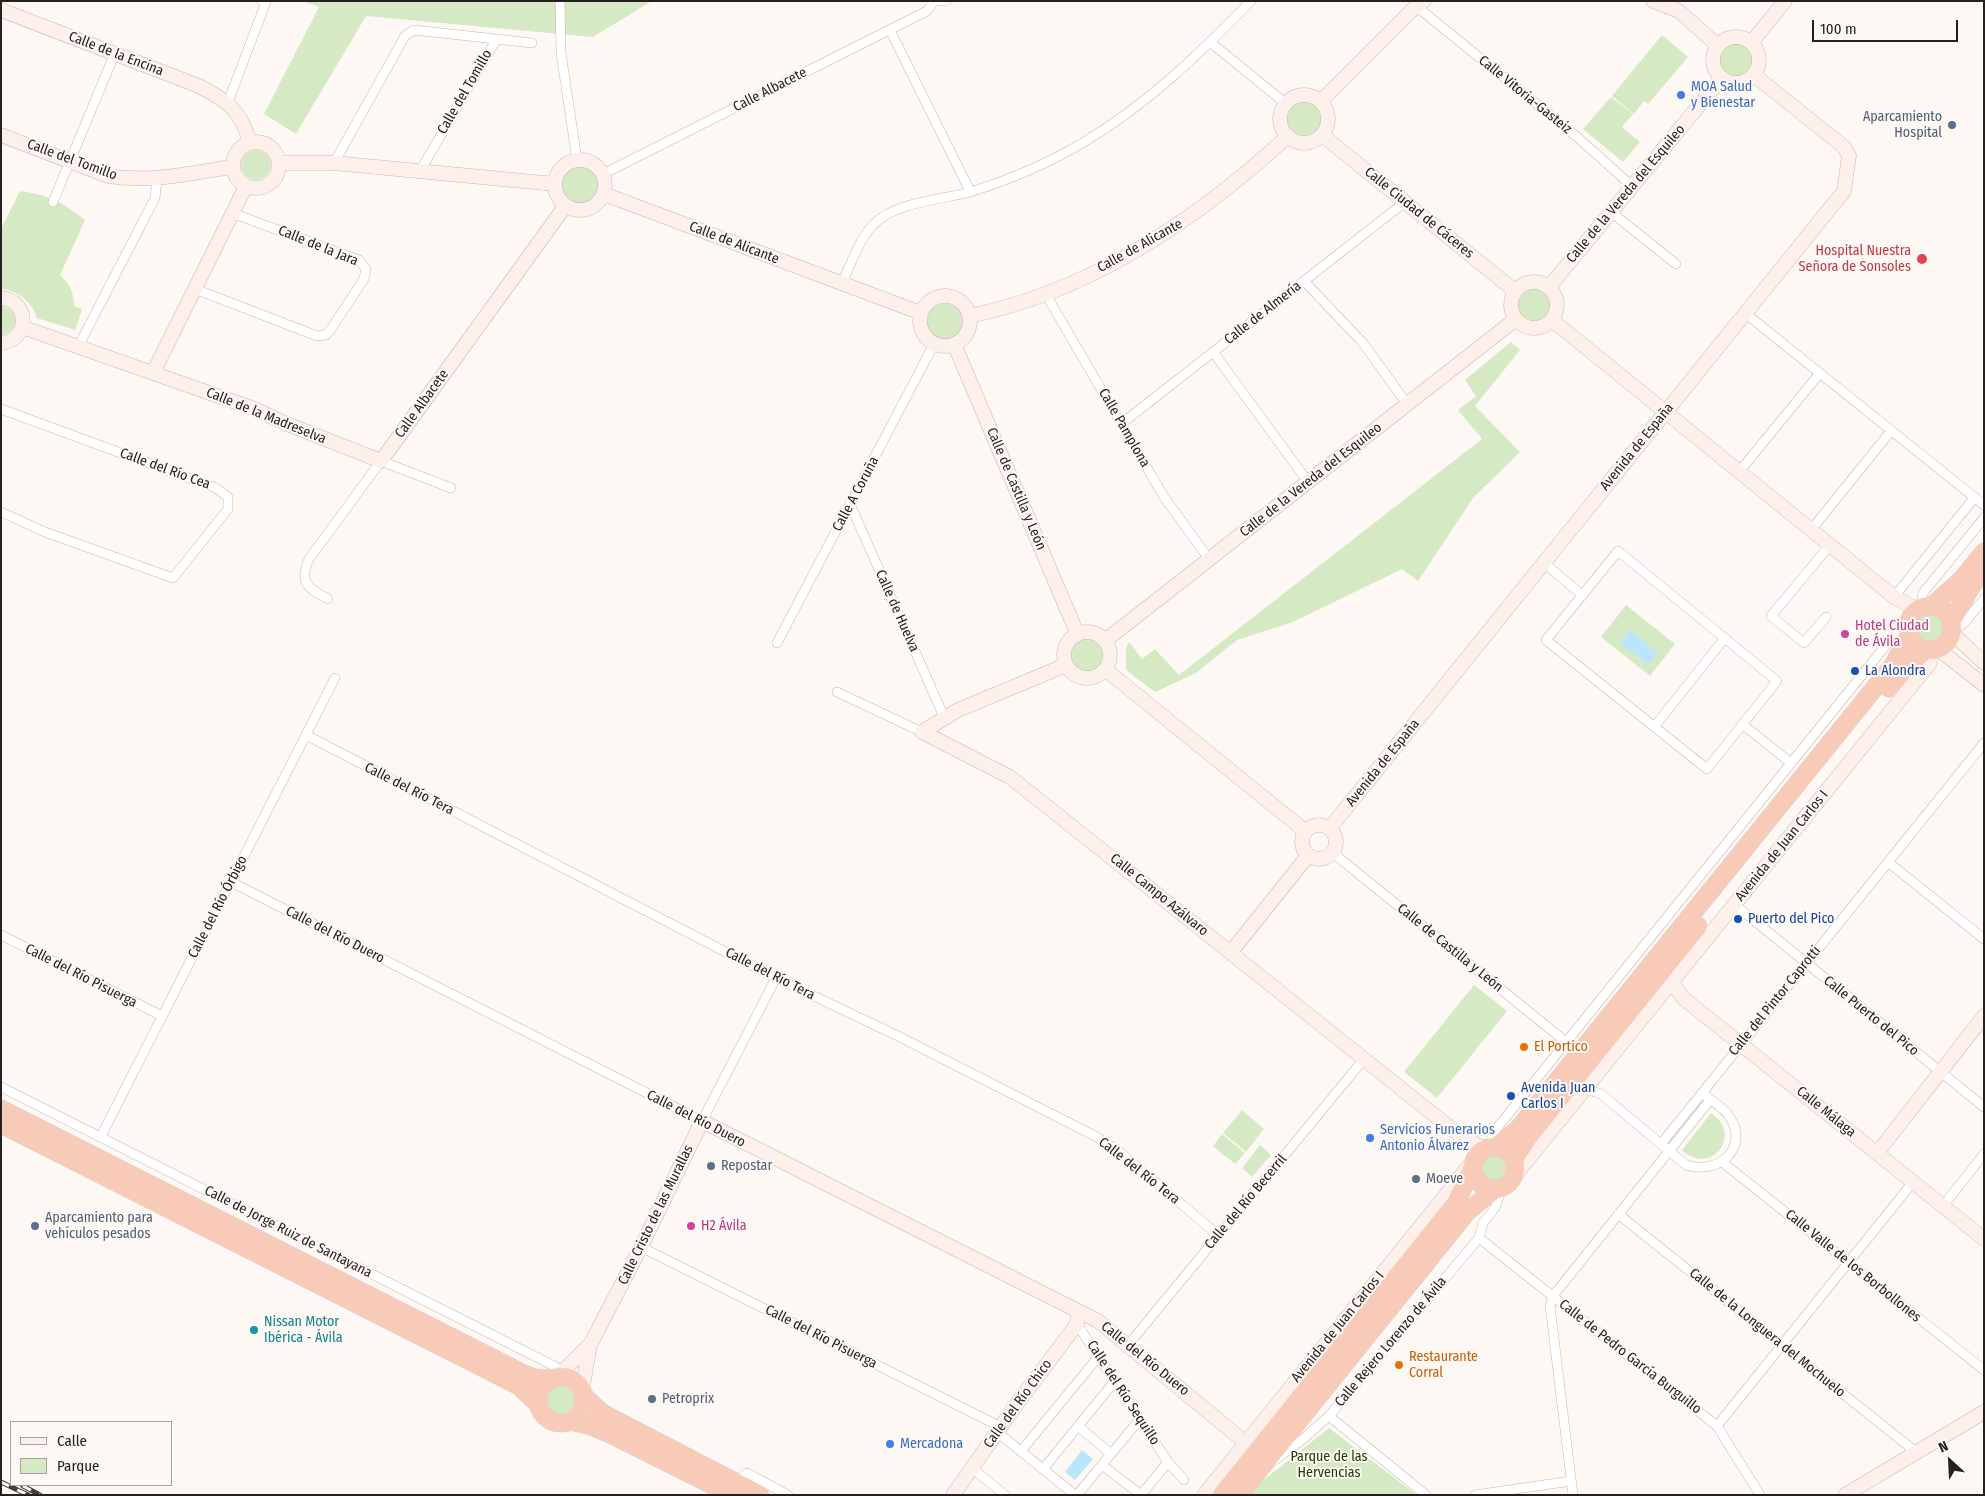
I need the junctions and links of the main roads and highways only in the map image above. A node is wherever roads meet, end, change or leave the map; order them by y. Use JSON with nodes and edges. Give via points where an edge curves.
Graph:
{"nodes":[{"id":1,"x":1984,"y":552,"type":"edge"},
{"id":2,"x":1984,"y":570,"type":"edge"},
{"id":3,"x":1917,"y":616,"type":"junction"},
{"id":4,"x":1952,"y":629,"type":"junction"},
{"id":5,"x":1931,"y":650,"type":"junction"},
{"id":6,"x":1,"y":1109,"type":"edge"},
{"id":7,"x":1,"y":1124,"type":"edge"},
{"id":8,"x":1482,"y":1155,"type":"junction"},
{"id":9,"x":1514,"y":1159,"type":"junction"},
{"id":10,"x":1503,"y":1186,"type":"junction"},
{"id":11,"x":568,"y":1382,"type":"junction"},
{"id":12,"x":538,"y":1404,"type":"junction"},
{"id":13,"x":569,"y":1422,"type":"junction"},
{"id":14,"x":734,"y":1489,"type":"edge"},
{"id":15,"x":760,"y":1495,"type":"edge"},
{"id":16,"x":1222,"y":1495,"type":"edge"},
{"id":17,"x":1239,"y":1495,"type":"edge"}],
"edges":[{"from":1,"to":3,"type":"highway","name":"Avenida de Juan Carlos I","via":[[1962,579]]},
{"from":2,"to":4,"type":"highway","via":[[1971,586]]},
{"from":3,"to":4,"type":"highway","via":[[1941,609]]},
{"from":3,"to":5,"type":"highway","via":[[1915,644]]},
{"from":3,"to":8,"type":"highway","name":"Avenida de Juan Carlos I","via":[[1894,664],[1519,1128]]},
{"from":4,"to":5,"type":"highway","via":[[1947,643]]},
{"from":5,"to":9,"type":"highway","name":"Avenida de Juan Carlos I","via":[[1903,671],[1529,1136]]},
{"from":6,"to":11,"type":"highway","name":"Calle de Jorge Ruiz de Santayana","via":[[524,1374]]},
{"from":7,"to":12,"type":"highway","name":"Calle de Jorge Ruiz de Santayana","via":[[519,1386]]},
{"from":8,"to":9,"type":"highway","via":[[1507,1150]]},
{"from":8,"to":10,"type":"highway","via":[[1475,1179],[1483,1187]]},
{"from":8,"to":16,"type":"highway","name":"Avenida de Juan Carlos I","via":[[1456,1203]]},
{"from":9,"to":10,"type":"highway","via":[[1516,1170]]},
{"from":10,"to":17,"type":"highway","name":"Avenida de Juan Carlos I","via":[[1467,1212]]},
{"from":11,"to":12,"type":"highway","via":[[541,1389]]},
{"from":11,"to":13,"type":"highway","via":[[581,1411]]},
{"from":11,"to":14,"type":"highway","name":"Calle de Jorge Ruiz de Santayana","via":[[602,1414]]},
{"from":12,"to":13,"type":"highway","name":"Calle de Jorge Ruiz de Santayana","via":[[540,1411],[551,1421]]},
{"from":13,"to":14,"type":"highway","name":"Calle de Jorge Ruiz de Santayana","via":[[588,1425]]},
{"from":14,"to":15,"type":"highway","name":"Calle de Jorge Ruiz de Santayana"}]}
